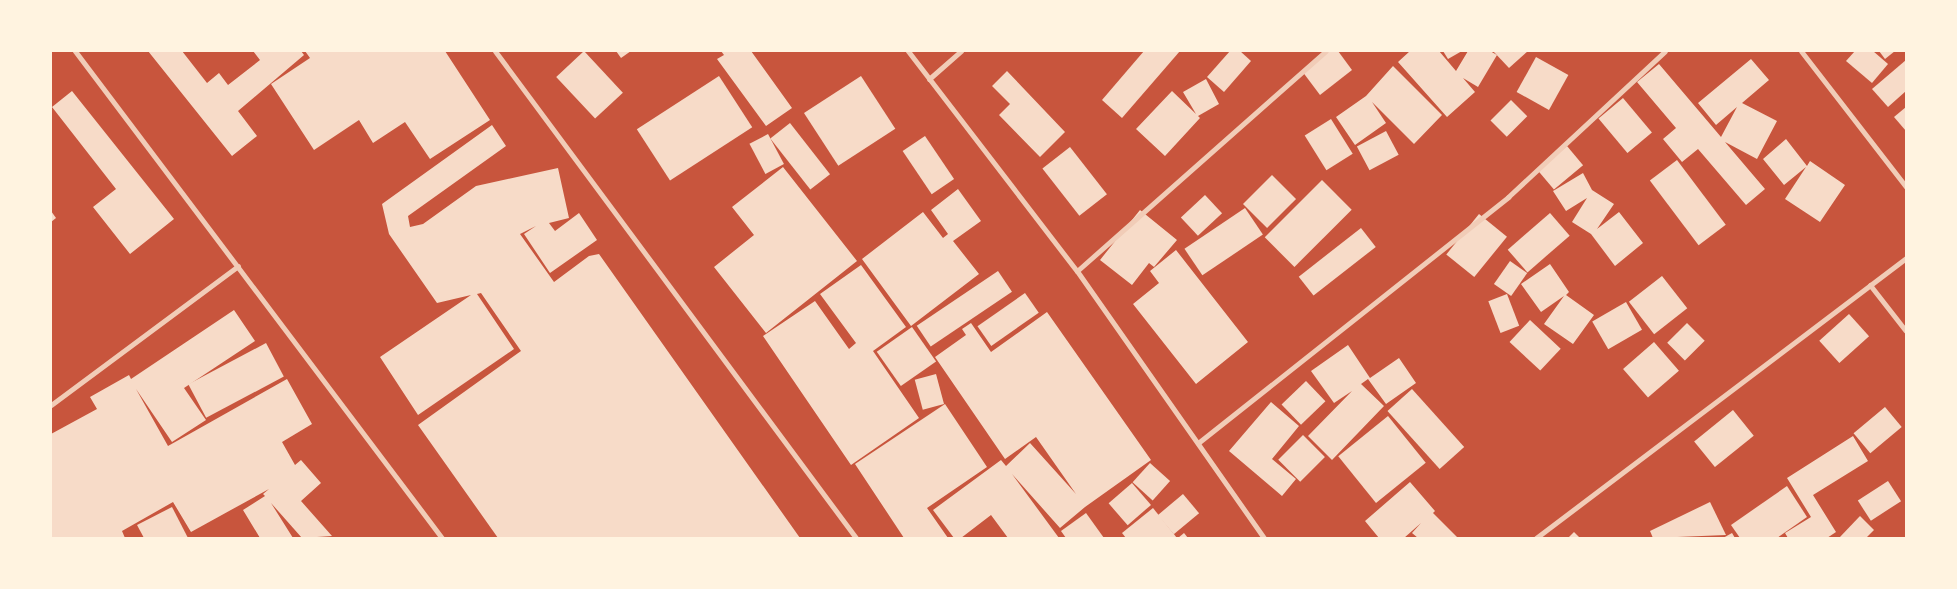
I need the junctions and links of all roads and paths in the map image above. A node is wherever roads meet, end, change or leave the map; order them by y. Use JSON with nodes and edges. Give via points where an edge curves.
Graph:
{"nodes":[{"id":1,"x":76,"y":51,"type":"edge"},
{"id":2,"x":495,"y":51,"type":"edge"},
{"id":3,"x":908,"y":51,"type":"edge"},
{"id":4,"x":961,"y":51,"type":"edge"},
{"id":5,"x":1326,"y":51,"type":"edge"},
{"id":6,"x":1665,"y":51,"type":"edge"},
{"id":7,"x":1801,"y":51,"type":"edge"},
{"id":8,"x":929,"y":79,"type":"junction"},
{"id":9,"x":1906,"y":188,"type":"edge"},
{"id":10,"x":1906,"y":258,"type":"edge"},
{"id":11,"x":238,"y":266,"type":"junction"},
{"id":12,"x":1077,"y":271,"type":"junction"},
{"id":13,"x":1870,"y":285,"type":"junction"},
{"id":14,"x":1906,"y":332,"type":"edge"},
{"id":15,"x":51,"y":405,"type":"edge"},
{"id":16,"x":1198,"y":443,"type":"junction"},
{"id":17,"x":442,"y":538,"type":"edge"},
{"id":18,"x":856,"y":538,"type":"edge"},
{"id":19,"x":1264,"y":538,"type":"edge"},
{"id":20,"x":1536,"y":538,"type":"edge"}],
"edges":[{"from":1,"to":11,"type":"street"},
{"from":2,"to":18,"type":"street"},
{"from":3,"to":8,"type":"street"},
{"from":4,"to":8,"type":"street"},
{"from":5,"to":12,"type":"street"},
{"from":6,"to":16,"type":"street","via":[[1508,197]]},
{"from":7,"to":9,"type":"street"},
{"from":8,"to":12,"type":"street"},
{"from":10,"to":13,"type":"street"},
{"from":11,"to":15,"type":"street"},
{"from":11,"to":17,"type":"street"},
{"from":12,"to":16,"type":"street"},
{"from":13,"to":14,"type":"street"},
{"from":13,"to":20,"type":"street"},
{"from":16,"to":19,"type":"street"}]}
